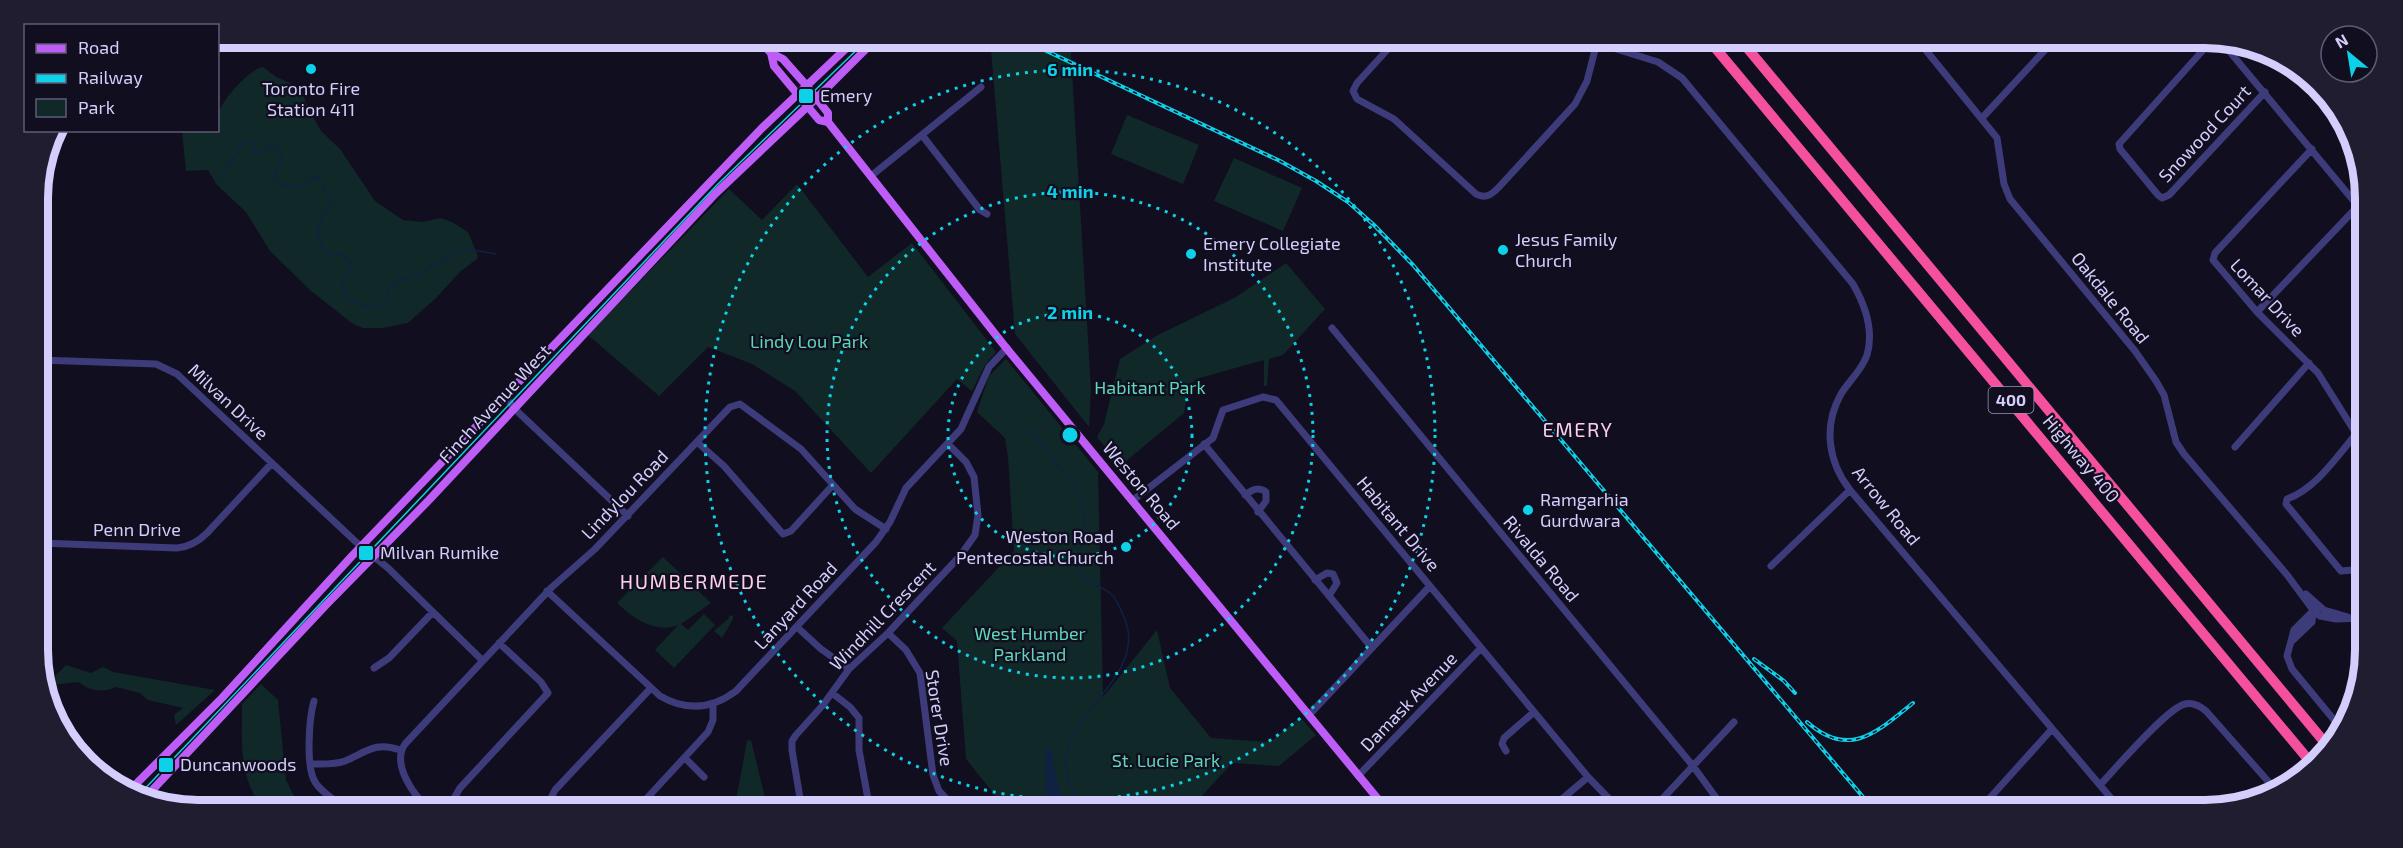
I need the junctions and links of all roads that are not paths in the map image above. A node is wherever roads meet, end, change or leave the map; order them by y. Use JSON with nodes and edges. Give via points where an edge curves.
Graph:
{"nodes":[{"id":1,"x":766,"y":48,"type":"edge"},
{"id":2,"x":846,"y":48,"type":"edge"},
{"id":3,"x":867,"y":48,"type":"edge"},
{"id":4,"x":1389,"y":48,"type":"edge"},
{"id":5,"x":1595,"y":48,"type":"edge"},
{"id":6,"x":1615,"y":48,"type":"edge"},
{"id":7,"x":1715,"y":48,"type":"edge"},
{"id":8,"x":1747,"y":48,"type":"edge"},
{"id":9,"x":1924,"y":48,"type":"edge"},
{"id":10,"x":2047,"y":48,"type":"edge"},
{"id":11,"x":2205,"y":48,"type":"edge"},
{"id":12,"x":2229,"y":50,"type":"edge"},
{"id":13,"x":771,"y":53,"type":"junction"},
{"id":14,"x":806,"y":86,"type":"junction"},
{"id":15,"x":981,"y":87,"type":"dead end"},
{"id":16,"x":2265,"y":92,"type":"junction"},
{"id":17,"x":798,"y":93,"type":"junction"},
{"id":18,"x":816,"y":98,"type":"junction"},
{"id":19,"x":807,"y":105,"type":"junction"},
{"id":20,"x":1982,"y":118,"type":"junction"},
{"id":21,"x":828,"y":122,"type":"junction"},
{"id":22,"x":922,"y":135,"type":"junction"},
{"id":23,"x":2312,"y":149,"type":"junction"},
{"id":24,"x":871,"y":176,"type":"junction"},
{"id":25,"x":2355,"y":201,"type":"edge"},
{"id":26,"x":987,"y":214,"type":"dead end"},
{"id":27,"x":2355,"y":214,"type":"edge"},
{"id":28,"x":2257,"y":312,"type":"junction"},
{"id":29,"x":1332,"y":328,"type":"dead end"},
{"id":30,"x":1007,"y":348,"type":"junction"},
{"id":31,"x":48,"y":360,"type":"edge"},
{"id":32,"x":2309,"y":363,"type":"junction"},
{"id":33,"x":505,"y":397,"type":"junction"},
{"id":34,"x":513,"y":408,"type":"junction"},
{"id":35,"x":2355,"y":432,"type":"edge"},
{"id":36,"x":2355,"y":435,"type":"edge"},
{"id":37,"x":697,"y":442,"type":"junction"},
{"id":38,"x":948,"y":444,"type":"junction"},
{"id":39,"x":1204,"y":444,"type":"junction"},
{"id":40,"x":2235,"y":447,"type":"dead end"},
{"id":41,"x":272,"y":464,"type":"junction"},
{"id":42,"x":832,"y":486,"type":"junction"},
{"id":43,"x":1850,"y":490,"type":"junction"},
{"id":44,"x":1245,"y":495,"type":"junction"},
{"id":45,"x":1132,"y":501,"type":"junction"},
{"id":46,"x":1258,"y":512,"type":"junction"},
{"id":47,"x":628,"y":516,"type":"junction"},
{"id":48,"x":886,"y":529,"type":"junction"},
{"id":49,"x":48,"y":543,"type":"edge"},
{"id":50,"x":362,"y":547,"type":"junction"},
{"id":51,"x":374,"y":557,"type":"junction"},
{"id":52,"x":1771,"y":566,"type":"dead end"},
{"id":53,"x":2355,"y":569,"type":"edge"},
{"id":54,"x":1315,"y":580,"type":"junction"},
{"id":55,"x":1430,"y":586,"type":"junction"},
{"id":56,"x":548,"y":591,"type":"junction"},
{"id":57,"x":1329,"y":596,"type":"junction"},
{"id":58,"x":2316,"y":608,"type":"junction"},
{"id":59,"x":433,"y":612,"type":"junction"},
{"id":60,"x":2355,"y":618,"type":"edge"},
{"id":61,"x":797,"y":627,"type":"junction"},
{"id":62,"x":888,"y":633,"type":"junction"},
{"id":63,"x":499,"y":643,"type":"junction"},
{"id":64,"x":1372,"y":648,"type":"junction"},
{"id":65,"x":1481,"y":648,"type":"junction"},
{"id":66,"x":482,"y":660,"type":"junction"},
{"id":67,"x":374,"y":668,"type":"dead end"},
{"id":68,"x":849,"y":669,"type":"junction"},
{"id":69,"x":650,"y":689,"type":"junction"},
{"id":70,"x":832,"y":693,"type":"junction"},
{"id":71,"x":314,"y":701,"type":"dead end"},
{"id":72,"x":713,"y":704,"type":"junction"},
{"id":73,"x":1534,"y":712,"type":"junction"},
{"id":74,"x":1309,"y":716,"type":"junction"},
{"id":75,"x":1734,"y":722,"type":"dead end"},
{"id":76,"x":2336,"y":723,"type":"edge"},
{"id":77,"x":2052,"y":729,"type":"junction"},
{"id":78,"x":2324,"y":741,"type":"edge"},
{"id":79,"x":400,"y":750,"type":"junction"},
{"id":80,"x":1506,"y":751,"type":"dead end"},
{"id":81,"x":685,"y":758,"type":"junction"},
{"id":82,"x":2308,"y":759,"type":"edge"},
{"id":83,"x":311,"y":765,"type":"junction"},
{"id":84,"x":1693,"y":766,"type":"junction"},
{"id":85,"x":1358,"y":776,"type":"junction"},
{"id":86,"x":704,"y":777,"type":"dead end"},
{"id":87,"x":1588,"y":777,"type":"junction"},
{"id":88,"x":2100,"y":784,"type":"junction"},
{"id":89,"x":2271,"y":784,"type":"edge"},
{"id":90,"x":135,"y":785,"type":"edge"},
{"id":91,"x":150,"y":792,"type":"edge"},
{"id":92,"x":334,"y":800,"type":"dead end"},
{"id":93,"x":421,"y":800,"type":"edge"},
{"id":94,"x":453,"y":800,"type":"edge"},
{"id":95,"x":550,"y":800,"type":"edge"},
{"id":96,"x":645,"y":800,"type":"edge"},
{"id":97,"x":801,"y":800,"type":"edge"},
{"id":98,"x":868,"y":800,"type":"edge"},
{"id":99,"x":948,"y":800,"type":"edge"},
{"id":100,"x":1378,"y":800,"type":"edge"},
{"id":101,"x":1561,"y":800,"type":"edge"},
{"id":102,"x":1610,"y":800,"type":"edge"},
{"id":103,"x":1661,"y":800,"type":"edge"},
{"id":104,"x":1718,"y":800,"type":"edge"},
{"id":105,"x":1988,"y":800,"type":"edge"},
{"id":106,"x":2113,"y":800,"type":"edge"}],
"edges":[{"from":1,"to":13,"type":"main road","name":"Weston Road"},
{"from":2,"to":14,"type":"main road","name":"Finch Avenue West"},
{"from":3,"to":18,"type":"main road","name":"Finch Avenue West"},
{"from":4,"to":5,"type":"street","via":[[1357,83],[1354,95],[1394,119],[1484,197],[1500,186],[1575,104],[1587,81]]},
{"from":6,"to":43,"type":"street","name":"Arrow Road","via":[[1658,62],[1682,78],[1853,284],[1868,319],[1869,340],[1863,363],[1835,408],[1829,440],[1837,468]]},
{"from":7,"to":82,"type":"highway","name":"Highway 400","number":"400"},
{"from":8,"to":78,"type":"highway","name":"Highway 400","number":"400"},
{"from":9,"to":20,"type":"street","name":"Oakdale Road"},
{"from":10,"to":20,"type":"street"},
{"from":11,"to":16,"type":"street","name":"Snowood Court","via":[[2118,144],[2162,198]]},
{"from":12,"to":16,"type":"street"},
{"from":13,"to":14,"type":"main road","name":"Weston Road","via":[[783,58]]},
{"from":13,"to":17,"type":"main road","name":"Weston Road","via":[[774,66]]},
{"from":14,"to":17,"type":"main road","name":"Finch Avenue West"},
{"from":14,"to":18,"type":"main road","name":"Weston Road"},
{"from":15,"to":22,"type":"street"},
{"from":16,"to":23,"type":"street"},
{"from":17,"to":19,"type":"main road","name":"Weston Road"},
{"from":17,"to":33,"type":"main road","name":"Finch Avenue West"},
{"from":18,"to":19,"type":"main road","name":"Finch Avenue West"},
{"from":18,"to":21,"type":"main road","name":"Weston Road","via":[[828,114]]},
{"from":19,"to":21,"type":"main road","name":"Weston Road","via":[[819,120]]},
{"from":19,"to":34,"type":"main road","name":"Finch Avenue West","via":[[715,194]]},
{"from":20,"to":58,"type":"street","name":"Oakdale Road","via":[[1997,138],[2010,199],[2157,381],[2180,449]]},
{"from":21,"to":24,"type":"main road","name":"Weston Road"},
{"from":22,"to":24,"type":"street"},
{"from":22,"to":26,"type":"street"},
{"from":23,"to":25,"type":"street"},
{"from":23,"to":28,"type":"street","name":"Lomar Drive","via":[[2212,257]]},
{"from":24,"to":30,"type":"main road","name":"Weston Road"},
{"from":27,"to":28,"type":"street"},
{"from":28,"to":32,"type":"street","name":"Lomar Drive"},
{"from":29,"to":84,"type":"street","name":"Rivalda Road"},
{"from":30,"to":38,"type":"street","name":"Lanyard Road","via":[[989,367],[969,415]]},
{"from":30,"to":45,"type":"main road","name":"Weston Road"},
{"from":31,"to":41,"type":"street","name":"Milvan Drive","via":[[156,364],[166,368]]},
{"from":32,"to":35,"type":"street","name":"Lomar Drive"},
{"from":32,"to":40,"type":"street"},
{"from":33,"to":34,"type":"street"},
{"from":33,"to":50,"type":"main road","name":"Finch Avenue West"},
{"from":34,"to":47,"type":"street"},
{"from":34,"to":51,"type":"main road","name":"Finch Avenue West"},
{"from":36,"to":53,"type":"street","via":[[2319,477],[2287,499],[2286,504],[2341,571]]},
{"from":37,"to":42,"type":"street","name":"Lindylou Road","via":[[730,407],[740,404],[801,449]]},
{"from":37,"to":42,"type":"street","via":[[724,466],[783,534],[791,531]]},
{"from":37,"to":47,"type":"street","name":"Lindylou Road"},
{"from":38,"to":48,"type":"street","name":"Lanyard Road","via":[[906,488]]},
{"from":38,"to":62,"type":"street","name":"Windhill Crescent","via":[[974,477],[978,515],[975,535]]},
{"from":39,"to":44,"type":"street"},
{"from":39,"to":45,"type":"street","name":"Habitant Drive"},
{"from":39,"to":55,"type":"street","name":"Habitant Drive","via":[[1217,432],[1223,410],[1263,397],[1276,400]]},
{"from":41,"to":49,"type":"street","name":"Penn Drive","via":[[201,539],[187,546]]},
{"from":41,"to":50,"type":"street","name":"Milvan Drive"},
{"from":42,"to":48,"type":"street","name":"Lindylou Road","via":[[861,514]]},
{"from":43,"to":52,"type":"street"},
{"from":43,"to":77,"type":"street","name":"Arrow Road"},
{"from":44,"to":46,"type":"street"},
{"from":44,"to":46,"type":"street","via":[[1254,489],[1266,492],[1266,501]]},
{"from":45,"to":74,"type":"main road","name":"Weston Road"},
{"from":46,"to":54,"type":"street"},
{"from":47,"to":56,"type":"street","name":"Lindylou Road"},
{"from":48,"to":61,"type":"street","name":"Lanyard Road"},
{"from":50,"to":51,"type":"street","name":"Milvan Drive"},
{"from":50,"to":90,"type":"main road","name":"Finch Avenue West"},
{"from":51,"to":59,"type":"street","name":"Milvan Drive"},
{"from":51,"to":91,"type":"main road","name":"Finch Avenue West"},
{"from":54,"to":57,"type":"street"},
{"from":54,"to":57,"type":"street","via":[[1333,574],[1337,583]]},
{"from":55,"to":64,"type":"street"},
{"from":55,"to":65,"type":"street","name":"Habitant Drive"},
{"from":56,"to":63,"type":"street","name":"Lindylou Road"},
{"from":56,"to":69,"type":"street","name":"Lanyard Road"},
{"from":57,"to":64,"type":"street"},
{"from":58,"to":60,"type":"street"},
{"from":58,"to":76,"type":"street","via":[[2294,630],[2288,656],[2292,669]]},
{"from":59,"to":66,"type":"street","name":"Milvan Drive"},
{"from":59,"to":67,"type":"street","via":[[389,658]]},
{"from":61,"to":68,"type":"street"},
{"from":61,"to":72,"type":"street","name":"Lanyard Road","via":[[736,691]]},
{"from":62,"to":68,"type":"street","name":"Windhill Crescent"},
{"from":62,"to":99,"type":"street","name":"Storer Drive","via":[[910,655],[920,673],[933,775]]},
{"from":63,"to":66,"type":"street","name":"Lindylou Road"},
{"from":63,"to":94,"type":"street","via":[[548,693]]},
{"from":64,"to":74,"type":"street"},
{"from":65,"to":73,"type":"street","name":"Habitant Drive"},
{"from":65,"to":85,"type":"street","name":"Damask Avenue"},
{"from":66,"to":79,"type":"street","name":"Lindylou Road"},
{"from":68,"to":70,"type":"street","name":"Windhill Crescent"},
{"from":69,"to":72,"type":"street","name":"Lanyard Road","via":[[680,705]]},
{"from":69,"to":95,"type":"street"},
{"from":70,"to":97,"type":"street","name":"Windhill Crescent","via":[[792,741]]},
{"from":70,"to":98,"type":"street","via":[[859,718],[859,750]]},
{"from":71,"to":83,"type":"street","via":[[310,715]]},
{"from":72,"to":81,"type":"street","via":[[712,726]]},
{"from":73,"to":80,"type":"street","via":[[1504,738]]},
{"from":73,"to":87,"type":"street","name":"Habitant Drive"},
{"from":74,"to":85,"type":"main road","name":"Weston Road"},
{"from":75,"to":84,"type":"street"},
{"from":77,"to":88,"type":"street","name":"Arrow Road"},
{"from":77,"to":105,"type":"street"},
{"from":79,"to":83,"type":"street","via":[[375,747],[341,762]]},
{"from":79,"to":93,"type":"street","via":[[402,772]]},
{"from":81,"to":86,"type":"street"},
{"from":81,"to":96,"type":"street"},
{"from":83,"to":92,"type":"street","via":[[314,780]]},
{"from":84,"to":103,"type":"street"},
{"from":84,"to":104,"type":"street","name":"Rivalda Road"},
{"from":85,"to":100,"type":"main road","name":"Weston Road"},
{"from":87,"to":101,"type":"street"},
{"from":87,"to":102,"type":"street","name":"Habitant Drive"},
{"from":88,"to":89,"type":"street","via":[[2169,713],[2192,704],[2206,711]]},
{"from":88,"to":106,"type":"street","name":"Arrow Road"}]}
